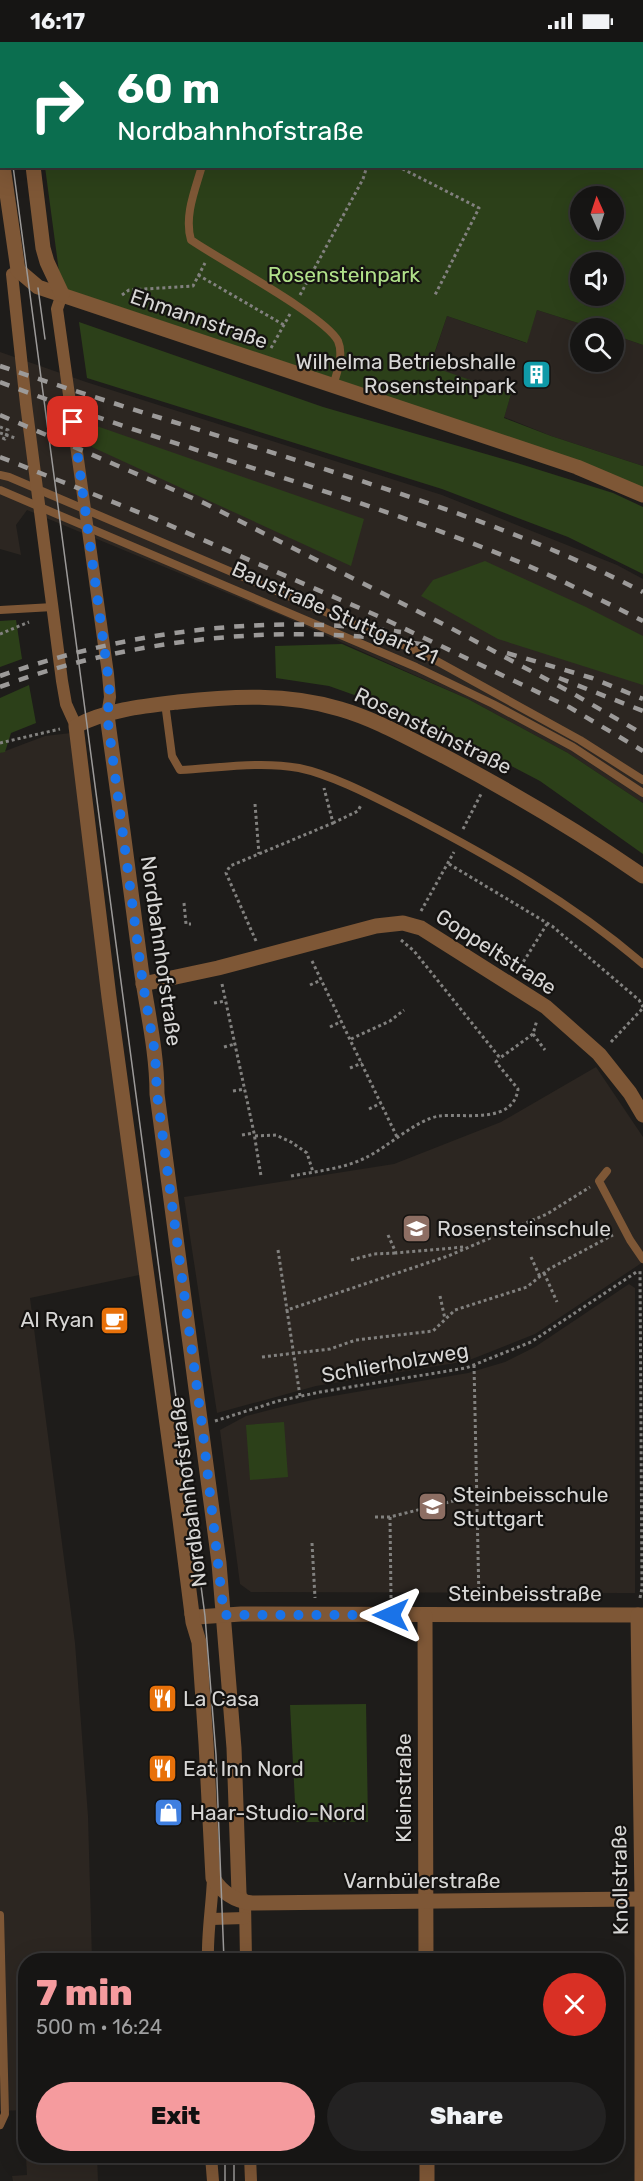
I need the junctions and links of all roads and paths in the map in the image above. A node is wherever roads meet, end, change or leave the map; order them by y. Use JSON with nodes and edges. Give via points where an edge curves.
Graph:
{"nodes":[{"id":1,"x":3,"y":168,"type":"edge"},
{"id":2,"x":33,"y":168,"type":"edge"},
{"id":3,"x":201,"y":168,"type":"edge"},
{"id":4,"x":366,"y":168,"type":"edge"},
{"id":5,"x":401,"y":168,"type":"edge"},
{"id":6,"x":211,"y":254,"type":"junction"},
{"id":7,"x":15,"y":272,"type":"junction"},
{"id":8,"x":198,"y":275,"type":"junction"},
{"id":9,"x":62,"y":294,"type":"junction"},
{"id":10,"x":122,"y":295,"type":"dead end"},
{"id":11,"x":435,"y":296,"type":"dead end"},
{"id":12,"x":295,"y":305,"type":"junction"},
{"id":13,"x":284,"y":325,"type":"junction"},
{"id":14,"x":263,"y":363,"type":"junction"},
{"id":15,"x":333,"y":386,"type":"junction"},
{"id":16,"x":0,"y":427,"type":"edge"},
{"id":17,"x":0,"y":435,"type":"edge"},
{"id":18,"x":5,"y":435,"type":"dead end"},
{"id":19,"x":0,"y":475,"type":"edge"},
{"id":20,"x":0,"y":490,"type":"edge"},
{"id":21,"x":643,"y":495,"type":"edge"},
{"id":22,"x":0,"y":610,"type":"edge"},
{"id":23,"x":53,"y":612,"type":"junction"},
{"id":24,"x":0,"y":634,"type":"edge"},
{"id":25,"x":165,"y":704,"type":"junction"},
{"id":26,"x":107,"y":715,"type":"junction"},
{"id":27,"x":76,"y":726,"type":"junction"},
{"id":28,"x":0,"y":743,"type":"edge"},
{"id":29,"x":320,"y":776,"type":"junction"},
{"id":30,"x":643,"y":780,"type":"edge"},
{"id":31,"x":643,"y":793,"type":"edge"},
{"id":32,"x":368,"y":795,"type":"junction"},
{"id":33,"x":255,"y":804,"type":"dead end"},
{"id":34,"x":333,"y":823,"type":"junction"},
{"id":35,"x":259,"y":854,"type":"junction"},
{"id":36,"x":449,"y":864,"type":"dead end"},
{"id":37,"x":643,"y":876,"type":"edge"},
{"id":38,"x":184,"y":903,"type":"dead end"},
{"id":39,"x":245,"y":916,"type":"junction"},
{"id":40,"x":237,"y":918,"type":"dead end"},
{"id":41,"x":390,"y":923,"type":"junction"},
{"id":42,"x":191,"y":924,"type":"dead end"},
{"id":43,"x":548,"y":924,"type":"junction"},
{"id":44,"x":305,"y":946,"type":"junction"},
{"id":45,"x":263,"y":956,"type":"junction"},
{"id":46,"x":643,"y":964,"type":"edge"},
{"id":47,"x":218,"y":968,"type":"junction"},
{"id":48,"x":321,"y":980,"type":"junction"},
{"id":49,"x":509,"y":983,"type":"junction"},
{"id":50,"x":143,"y":984,"type":"junction"},
{"id":51,"x":310,"y":985,"type":"dead end"},
{"id":52,"x":225,"y":1001,"type":"junction"},
{"id":53,"x":214,"y":1003,"type":"dead end"},
{"id":54,"x":546,"y":1007,"type":"junction"},
{"id":55,"x":643,"y":1008,"type":"edge"},
{"id":56,"x":404,"y":1010,"type":"dead end"},
{"id":57,"x":342,"y":1021,"type":"junction"},
{"id":58,"x":330,"y":1027,"type":"dead end"},
{"id":59,"x":533,"y":1034,"type":"junction"},
{"id":60,"x":351,"y":1039,"type":"junction"},
{"id":61,"x":235,"y":1044,"type":"junction"},
{"id":62,"x":224,"y":1047,"type":"dead end"},
{"id":63,"x":545,"y":1050,"type":"dead end"},
{"id":64,"x":599,"y":1054,"type":"junction"},
{"id":65,"x":500,"y":1058,"type":"junction"},
{"id":66,"x":362,"y":1063,"type":"junction"},
{"id":67,"x":350,"y":1068,"type":"dead end"},
{"id":68,"x":245,"y":1089,"type":"junction"},
{"id":69,"x":233,"y":1091,"type":"dead end"},
{"id":70,"x":381,"y":1103,"type":"junction"},
{"id":71,"x":369,"y":1109,"type":"dead end"},
{"id":72,"x":643,"y":1115,"type":"edge"},
{"id":73,"x":255,"y":1134,"type":"junction"},
{"id":74,"x":242,"y":1135,"type":"dead end"},
{"id":75,"x":398,"y":1139,"type":"junction"},
{"id":76,"x":608,"y":1171,"type":"dead end"},
{"id":77,"x":313,"y":1172,"type":"junction"},
{"id":78,"x":261,"y":1176,"type":"dead end"},
{"id":79,"x":291,"y":1176,"type":"dead end"},
{"id":80,"x":599,"y":1181,"type":"junction"},
{"id":81,"x":624,"y":1229,"type":"junction"},
{"id":82,"x":388,"y":1235,"type":"dead end"},
{"id":83,"x":469,"y":1247,"type":"junction"},
{"id":84,"x":278,"y":1250,"type":"dead end"},
{"id":85,"x":396,"y":1253,"type":"junction"},
{"id":86,"x":531,"y":1257,"type":"dead end"},
{"id":87,"x":643,"y":1259,"type":"edge"},
{"id":88,"x":351,"y":1260,"type":"dead end"},
{"id":89,"x":642,"y":1269,"type":"edge"},
{"id":90,"x":544,"y":1273,"type":"junction"},
{"id":91,"x":540,"y":1277,"type":"junction"},
{"id":92,"x":440,"y":1296,"type":"dead end"},
{"id":93,"x":557,"y":1302,"type":"dead end"},
{"id":94,"x":287,"y":1310,"type":"junction"},
{"id":95,"x":445,"y":1319,"type":"junction"},
{"id":96,"x":294,"y":1354,"type":"junction"},
{"id":97,"x":262,"y":1357,"type":"dead end"},
{"id":98,"x":474,"y":1365,"type":"junction"},
{"id":99,"x":300,"y":1396,"type":"junction"},
{"id":100,"x":202,"y":1425,"type":"junction"},
{"id":101,"x":477,"y":1495,"type":"junction"},
{"id":102,"x":375,"y":1517,"type":"dead end"},
{"id":103,"x":390,"y":1517,"type":"junction"},
{"id":104,"x":312,"y":1543,"type":"dead end"},
{"id":105,"x":314,"y":1580,"type":"dead end"},
{"id":106,"x":192,"y":1614,"type":"junction"},
{"id":107,"x":224,"y":1615,"type":"junction"},
{"id":108,"x":391,"y":1615,"type":"junction"},
{"id":109,"x":480,"y":1615,"type":"junction"},
{"id":110,"x":640,"y":1615,"type":"edge"},
{"id":111,"x":424,"y":1616,"type":"junction"},
{"id":112,"x":641,"y":1666,"type":"edge"},
{"id":113,"x":213,"y":1878,"type":"junction"},
{"id":114,"x":642,"y":1899,"type":"edge"},
{"id":115,"x":245,"y":1902,"type":"junction"},
{"id":116,"x":426,"y":1903,"type":"junction"},
{"id":117,"x":0,"y":1915,"type":"edge"},
{"id":118,"x":245,"y":1918,"type":"junction"},
{"id":119,"x":211,"y":1919,"type":"junction"},
{"id":120,"x":209,"y":1953,"type":"edge"},
{"id":121,"x":246,"y":1953,"type":"edge"},
{"id":122,"x":426,"y":1953,"type":"edge"},
{"id":123,"x":0,"y":2125,"type":"edge"},
{"id":124,"x":643,"y":2138,"type":"edge"},
{"id":125,"x":212,"y":2163,"type":"edge"},
{"id":126,"x":250,"y":2163,"type":"edge"},
{"id":127,"x":427,"y":2163,"type":"edge"},
{"id":128,"x":213,"y":2181,"type":"edge"},
{"id":129,"x":251,"y":2181,"type":"edge"},
{"id":130,"x":427,"y":2181,"type":"edge"},
{"id":131,"x":642,"y":2181,"type":"edge"}],
"edges":[{"from":1,"to":7,"type":"street","name":"Nordbahnhofstraße"},
{"from":2,"to":9,"type":"street","via":[[43,249]]},
{"from":3,"to":6,"type":"lane","via":[[188,230],[191,240]]},
{"from":4,"to":12,"type":"path"},
{"from":5,"to":11,"type":"path","via":[[479,208]]},
{"from":6,"to":8,"type":"path"},
{"from":6,"to":12,"type":"lane"},
{"from":7,"to":9,"type":"street","name":"Ehmannstraße","via":[[38,287]]},
{"from":7,"to":23,"type":"street","name":"Nordbahnhofstraße","via":[[26,404]]},
{"from":8,"to":10,"type":"path","via":[[193,286],[129,290]]},
{"from":8,"to":13,"type":"path"},
{"from":9,"to":14,"type":"street","name":"Ehmannstraße"},
{"from":9,"to":26,"type":"street","name":"Nordbahnhofstraße","via":[[57,309],[108,675]]},
{"from":12,"to":13,"type":"path"},
{"from":12,"to":15,"type":"lane","via":[[326,327],[338,342],[340,352]]},
{"from":13,"to":14,"type":"path"},
{"from":14,"to":15,"type":"street","name":"Ehmannstraße"},
{"from":15,"to":21,"type":"street","name":"Ehmannstraße","via":[[576,467]]},
{"from":16,"to":17,"type":"path","via":[[8,430],[5,439]]},
{"from":17,"to":18,"type":"path"},
{"from":19,"to":30,"type":"lane","name":"Baustraße Stuttgart 21","via":[[424,654],[580,740]]},
{"from":20,"to":31,"type":"lane","name":"Baustraße Stuttgart 21","via":[[416,667],[573,747]]},
{"from":22,"to":23,"type":"lane"},
{"from":23,"to":24,"type":"path"},
{"from":23,"to":27,"type":"street","name":"Nordbahnhofstraße","via":[[66,704]]},
{"from":25,"to":26,"type":"street","name":"Rosensteinstraße"},
{"from":25,"to":29,"type":"lane","via":[[172,756],[180,770],[256,765],[299,768]]},
{"from":25,"to":37,"type":"street","name":"Rosensteinstraße","via":[[278,698],[341,709],[383,725],[488,779]]},
{"from":26,"to":27,"type":"street","name":"Rosensteinstraße"},
{"from":26,"to":50,"type":"street","name":"Nordbahnhofstraße"},
{"from":27,"to":28,"type":"path"},
{"from":27,"to":106,"type":"street","name":"Nordbahnhofstraße"},
{"from":29,"to":32,"type":"lane"},
{"from":29,"to":34,"type":"path"},
{"from":32,"to":34,"type":"path","via":[[358,811]]},
{"from":32,"to":46,"type":"lane","via":[[469,846],[556,899]]},
{"from":33,"to":35,"type":"path"},
{"from":34,"to":35,"type":"path"},
{"from":35,"to":39,"type":"path","via":[[230,866],[226,873]]},
{"from":36,"to":43,"type":"path"},
{"from":38,"to":42,"type":"path","via":[[186,924]]},
{"from":39,"to":40,"type":"path"},
{"from":39,"to":45,"type":"path"},
{"from":41,"to":44,"type":"street","name":"Goppeltstraße"},
{"from":41,"to":49,"type":"street","name":"Goppeltstraße","via":[[421,928]]},
{"from":41,"to":65,"type":"path"},
{"from":43,"to":49,"type":"path"},
{"from":43,"to":55,"type":"path","via":[[639,1000]]},
{"from":44,"to":45,"type":"street","name":"Goppeltstraße"},
{"from":44,"to":48,"type":"path"},
{"from":45,"to":47,"type":"street","name":"Goppeltstraße"},
{"from":47,"to":50,"type":"street","name":"Goppeltstraße"},
{"from":47,"to":52,"type":"path"},
{"from":48,"to":51,"type":"path"},
{"from":48,"to":57,"type":"path"},
{"from":49,"to":54,"type":"street","name":"Goppeltstraße"},
{"from":50,"to":100,"type":"street","name":"Nordbahnhofstraße"},
{"from":52,"to":53,"type":"path"},
{"from":52,"to":61,"type":"path"},
{"from":54,"to":59,"type":"path"},
{"from":54,"to":64,"type":"street","name":"Goppeltstraße"},
{"from":55,"to":64,"type":"path"},
{"from":56,"to":60,"type":"path"},
{"from":57,"to":58,"type":"path"},
{"from":57,"to":60,"type":"path"},
{"from":59,"to":63,"type":"path"},
{"from":59,"to":65,"type":"path"},
{"from":60,"to":66,"type":"path"},
{"from":61,"to":62,"type":"path"},
{"from":61,"to":68,"type":"path"},
{"from":64,"to":72,"type":"street","name":"Goppeltstraße"},
{"from":65,"to":75,"type":"path","via":[[496,1062],[518,1089],[517,1099],[510,1105],[487,1116],[439,1116]]},
{"from":66,"to":67,"type":"path"},
{"from":66,"to":70,"type":"path"},
{"from":68,"to":69,"type":"path"},
{"from":68,"to":73,"type":"path"},
{"from":70,"to":71,"type":"path"},
{"from":70,"to":75,"type":"path"},
{"from":73,"to":74,"type":"path"},
{"from":73,"to":77,"type":"path","via":[[276,1135],[291,1142],[307,1153]]},
{"from":73,"to":78,"type":"path"},
{"from":75,"to":77,"type":"path","via":[[347,1165]]},
{"from":76,"to":80,"type":"lane"},
{"from":77,"to":79,"type":"path"},
{"from":80,"to":81,"type":"lane"},
{"from":80,"to":83,"type":"path","via":[[547,1214]]},
{"from":81,"to":87,"type":"lane"},
{"from":81,"to":90,"type":"path"},
{"from":82,"to":85,"type":"path"},
{"from":83,"to":85,"type":"path"},
{"from":83,"to":94,"type":"path"},
{"from":84,"to":94,"type":"path"},
{"from":85,"to":88,"type":"path"},
{"from":86,"to":91,"type":"path"},
{"from":89,"to":98,"type":"path","name":"Schlierholzweg","via":[[531,1342]]},
{"from":89,"to":110,"type":"path"},
{"from":90,"to":91,"type":"path"},
{"from":90,"to":93,"type":"path"},
{"from":91,"to":95,"type":"path","via":[[527,1287],[455,1310]]},
{"from":92,"to":95,"type":"path"},
{"from":94,"to":96,"type":"path"},
{"from":95,"to":96,"type":"path","via":[[433,1331],[356,1340],[330,1349]]},
{"from":96,"to":97,"type":"path"},
{"from":96,"to":99,"type":"path"},
{"from":98,"to":99,"type":"path","name":"Schlierholzweg"},
{"from":98,"to":101,"type":"path"},
{"from":99,"to":100,"type":"path","name":"Schlierholzweg"},
{"from":100,"to":107,"type":"street","name":"Nordbahnhofstraße"},
{"from":101,"to":103,"type":"path"},
{"from":101,"to":109,"type":"path"},
{"from":102,"to":103,"type":"path"},
{"from":103,"to":108,"type":"path"},
{"from":104,"to":105,"type":"path"},
{"from":106,"to":107,"type":"street","name":"Steinbeisstraße"},
{"from":106,"to":113,"type":"street","name":"Nordbahnhofstraße","via":[[202,1677]]},
{"from":107,"to":108,"type":"street","name":"Steinbeisstraße"},
{"from":107,"to":115,"type":"street","name":"Nordbahnhofstraße","via":[[239,1893]]},
{"from":108,"to":111,"type":"street","name":"Steinbeisstraße"},
{"from":109,"to":110,"type":"street","name":"Steinbeisstraße"},
{"from":109,"to":111,"type":"street","name":"Steinbeisstraße"},
{"from":110,"to":112,"type":"street","name":"Knollstraße"},
{"from":111,"to":116,"type":"street","name":"Kleinstraße"},
{"from":112,"to":114,"type":"street","name":"Knollstraße"},
{"from":113,"to":115,"type":"street","via":[[223,1891]]},
{"from":113,"to":119,"type":"street","name":"Nordbahnhofstraße"},
{"from":114,"to":116,"type":"street","name":"Varnbülerstraße"},
{"from":114,"to":124,"type":"street","name":"Knollstraße"},
{"from":115,"to":116,"type":"street","name":"Varnbülerstraße"},
{"from":115,"to":118,"type":"street","name":"Nordbahnhofstraße"},
{"from":116,"to":122,"type":"street","name":"Kleinstraße"},
{"from":117,"to":123,"type":"lane","via":[[5,2114]]},
{"from":118,"to":119,"type":"street"},
{"from":118,"to":121,"type":"street","name":"Nordbahnhofstraße"},
{"from":119,"to":120,"type":"street","name":"Nordbahnhofstraße"},
{"from":124,"to":131,"type":"street","name":"Knollstraße"},
{"from":125,"to":128,"type":"street"},
{"from":126,"to":129,"type":"street"},
{"from":127,"to":130,"type":"street"}]}
